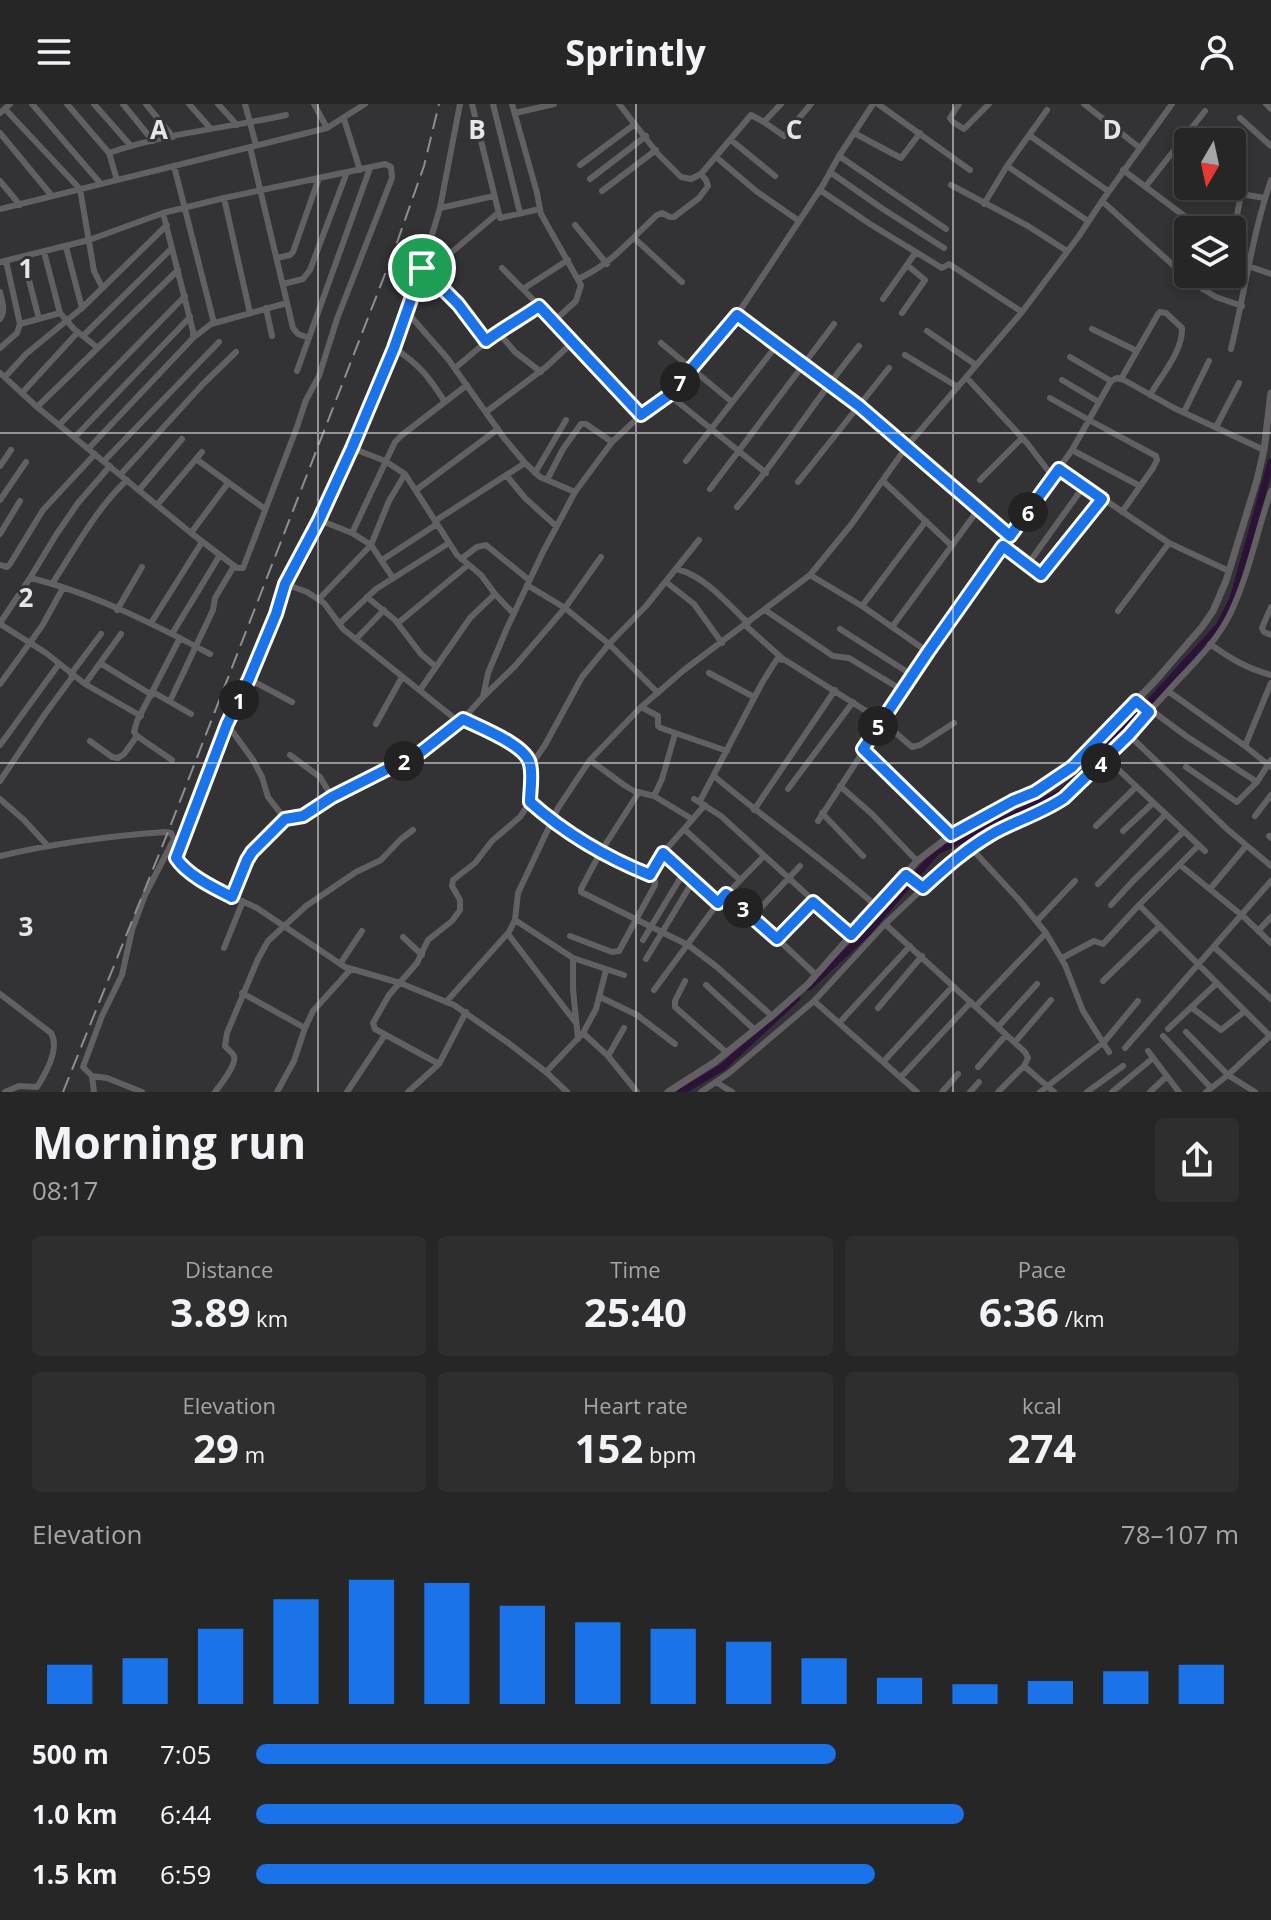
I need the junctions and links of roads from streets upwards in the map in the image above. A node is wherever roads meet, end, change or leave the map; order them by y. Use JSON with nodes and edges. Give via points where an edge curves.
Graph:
{"nodes":[{"id":1,"x":67,"y":104,"type":"edge"},
{"id":2,"x":94,"y":104,"type":"edge"},
{"id":3,"x":123,"y":104,"type":"edge"},
{"id":4,"x":146,"y":104,"type":"edge"},
{"id":5,"x":189,"y":104,"type":"edge"},
{"id":6,"x":218,"y":104,"type":"edge"},
{"id":7,"x":245,"y":104,"type":"edge"},
{"id":8,"x":460,"y":104,"type":"edge"},
{"id":9,"x":472,"y":104,"type":"edge"},
{"id":10,"x":493,"y":104,"type":"edge"},
{"id":11,"x":512,"y":104,"type":"edge"},
{"id":12,"x":554,"y":104,"type":"edge"},
{"id":13,"x":619,"y":104,"type":"edge"},
{"id":14,"x":781,"y":104,"type":"edge"},
{"id":15,"x":811,"y":104,"type":"edge"},
{"id":16,"x":875,"y":104,"type":"edge"},
{"id":17,"x":959,"y":104,"type":"edge"},
{"id":18,"x":989,"y":104,"type":"edge"},
{"id":19,"x":1084,"y":104,"type":"edge"},
{"id":20,"x":1172,"y":104,"type":"edge"},
{"id":21,"x":1266,"y":104,"type":"edge"},
{"id":22,"x":34,"y":105,"type":"edge"},
{"id":23,"x":315,"y":105,"type":"edge"},
{"id":24,"x":363,"y":105,"type":"edge"},
{"id":25,"x":5,"y":109,"type":"edge"},
{"id":26,"x":1271,"y":109,"type":"edge"},
{"id":27,"x":1047,"y":110,"type":"dead end"},
{"id":28,"x":1205,"y":111,"type":"dead end"},
{"id":29,"x":515,"y":113,"type":"junction"},
{"id":30,"x":286,"y":115,"type":"dead end"},
{"id":31,"x":1240,"y":118,"type":"dead end"},
{"id":32,"x":344,"y":119,"type":"junction"},
{"id":33,"x":764,"y":122,"type":"junction"},
{"id":34,"x":250,"y":123,"type":"junction"},
{"id":35,"x":635,"y":124,"type":"junction"},
{"id":36,"x":237,"y":125,"type":"junction"},
{"id":37,"x":327,"y":128,"type":"junction"},
{"id":38,"x":211,"y":129,"type":"junction"},
{"id":39,"x":0,"y":133,"type":"edge"},
{"id":40,"x":854,"y":133,"type":"junction"},
{"id":41,"x":920,"y":133,"type":"junction"},
{"id":42,"x":1029,"y":135,"type":"junction"},
{"id":43,"x":646,"y":136,"type":"junction"},
{"id":44,"x":173,"y":137,"type":"junction"},
{"id":45,"x":731,"y":140,"type":"junction"},
{"id":46,"x":153,"y":141,"type":"junction"},
{"id":47,"x":131,"y":146,"type":"junction"},
{"id":48,"x":253,"y":146,"type":"junction"},
{"id":49,"x":1271,"y":146,"type":"edge"},
{"id":50,"x":1140,"y":148,"type":"junction"},
{"id":51,"x":656,"y":150,"type":"junction"},
{"id":52,"x":109,"y":153,"type":"junction"},
{"id":53,"x":839,"y":156,"type":"junction"},
{"id":54,"x":716,"y":157,"type":"junction"},
{"id":55,"x":580,"y":165,"type":"dead end"},
{"id":56,"x":174,"y":166,"type":"junction"},
{"id":57,"x":1007,"y":166,"type":"junction"},
{"id":58,"x":370,"y":168,"type":"junction"},
{"id":59,"x":360,"y":170,"type":"junction"},
{"id":60,"x":970,"y":170,"type":"dead end"},
{"id":61,"x":1123,"y":170,"type":"junction"},
{"id":62,"x":347,"y":172,"type":"junction"},
{"id":63,"x":830,"y":172,"type":"junction"},
{"id":64,"x":701,"y":174,"type":"junction"},
{"id":65,"x":775,"y":176,"type":"dead end"},
{"id":66,"x":319,"y":178,"type":"junction"},
{"id":67,"x":590,"y":179,"type":"dead end"},
{"id":68,"x":117,"y":180,"type":"junction"},
{"id":69,"x":1271,"y":180,"type":"edge"},
{"id":70,"x":0,"y":181,"type":"edge"},
{"id":71,"x":101,"y":184,"type":"junction"},
{"id":72,"x":951,"y":185,"type":"dead end"},
{"id":73,"x":1146,"y":186,"type":"junction"},
{"id":74,"x":80,"y":189,"type":"junction"},
{"id":75,"x":261,"y":190,"type":"junction"},
{"id":76,"x":820,"y":190,"type":"junction"},
{"id":77,"x":602,"y":191,"type":"dead end"},
{"id":78,"x":1108,"y":191,"type":"junction"},
{"id":79,"x":1246,"y":195,"type":"edge"},
{"id":80,"x":52,"y":196,"type":"junction"},
{"id":81,"x":494,"y":196,"type":"junction"},
{"id":82,"x":224,"y":198,"type":"junction"},
{"id":83,"x":1265,"y":198,"type":"junction"},
{"id":84,"x":1102,"y":201,"type":"junction"},
{"id":85,"x":984,"y":204,"type":"junction"},
{"id":86,"x":20,"y":205,"type":"junction"},
{"id":87,"x":184,"y":208,"type":"junction"},
{"id":88,"x":440,"y":208,"type":"junction"},
{"id":89,"x":0,"y":209,"type":"edge"},
{"id":90,"x":540,"y":209,"type":"junction"},
{"id":91,"x":163,"y":213,"type":"junction"},
{"id":92,"x":498,"y":213,"type":"junction"},
{"id":93,"x":520,"y":213,"type":"junction"},
{"id":94,"x":1185,"y":216,"type":"edge"},
{"id":95,"x":799,"y":221,"type":"junction"},
{"id":96,"x":1088,"y":221,"type":"junction"},
{"id":97,"x":167,"y":225,"type":"junction"},
{"id":98,"x":575,"y":225,"type":"dead end"},
{"id":99,"x":946,"y":229,"type":"dead end"},
{"id":100,"x":634,"y":238,"type":"junction"},
{"id":101,"x":89,"y":240,"type":"junction"},
{"id":102,"x":66,"y":247,"type":"junction"},
{"id":103,"x":172,"y":248,"type":"junction"},
{"id":104,"x":944,"y":248,"type":"dead end"},
{"id":105,"x":428,"y":250,"type":"junction"},
{"id":106,"x":1067,"y":251,"type":"junction"},
{"id":107,"x":44,"y":252,"type":"junction"},
{"id":108,"x":916,"y":252,"type":"junction"},
{"id":109,"x":23,"y":257,"type":"junction"},
{"id":110,"x":277,"y":258,"type":"junction"},
{"id":111,"x":568,"y":260,"type":"junction"},
{"id":112,"x":3,"y":262,"type":"edge"},
{"id":113,"x":607,"y":264,"type":"junction"},
{"id":114,"x":907,"y":265,"type":"junction"},
{"id":115,"x":1248,"y":266,"type":"junction"},
{"id":116,"x":422,"y":268,"type":"junction"},
{"id":117,"x":502,"y":268,"type":"dead end"},
{"id":118,"x":178,"y":270,"type":"junction"},
{"id":119,"x":1271,"y":274,"type":"edge"},
{"id":120,"x":578,"y":279,"type":"junction"},
{"id":121,"x":682,"y":282,"type":"dead end"},
{"id":122,"x":283,"y":284,"type":"junction"},
{"id":123,"x":102,"y":287,"type":"junction"},
{"id":124,"x":523,"y":289,"type":"junction"},
{"id":125,"x":0,"y":292,"type":"edge"},
{"id":126,"x":185,"y":296,"type":"junction"},
{"id":127,"x":883,"y":299,"type":"dead end"},
{"id":128,"x":287,"y":303,"type":"junction"},
{"id":129,"x":539,"y":306,"type":"junction"},
{"id":130,"x":1242,"y":306,"type":"junction"},
{"id":131,"x":82,"y":308,"type":"junction"},
{"id":132,"x":266,"y":308,"type":"junction"},
{"id":133,"x":407,"y":312,"type":"junction"},
{"id":134,"x":1022,"y":312,"type":"junction"},
{"id":135,"x":60,"y":313,"type":"junction"},
{"id":136,"x":250,"y":313,"type":"junction"},
{"id":137,"x":902,"y":313,"type":"dead end"},
{"id":138,"x":737,"y":315,"type":"junction"},
{"id":139,"x":190,"y":317,"type":"junction"},
{"id":140,"x":0,"y":319,"type":"edge"},
{"id":141,"x":39,"y":319,"type":"junction"},
{"id":142,"x":554,"y":321,"type":"junction"},
{"id":143,"x":66,"y":322,"type":"junction"},
{"id":144,"x":214,"y":323,"type":"junction"},
{"id":145,"x":20,"y":324,"type":"junction"},
{"id":146,"x":834,"y":324,"type":"dead end"},
{"id":147,"x":1092,"y":329,"type":"dead end"},
{"id":148,"x":927,"y":331,"type":"dead end"},
{"id":149,"x":498,"y":332,"type":"junction"},
{"id":150,"x":80,"y":334,"type":"junction"},
{"id":151,"x":272,"y":336,"type":"dead end"},
{"id":152,"x":193,"y":338,"type":"junction"},
{"id":153,"x":309,"y":338,"type":"junction"},
{"id":154,"x":486,"y":341,"type":"junction"},
{"id":155,"x":574,"y":341,"type":"junction"},
{"id":156,"x":219,"y":342,"type":"dead end"},
{"id":157,"x":661,"y":343,"type":"dead end"},
{"id":158,"x":777,"y":345,"type":"junction"},
{"id":159,"x":859,"y":346,"type":"dead end"},
{"id":160,"x":0,"y":348,"type":"edge"},
{"id":161,"x":98,"y":348,"type":"junction"},
{"id":162,"x":394,"y":348,"type":"junction"},
{"id":163,"x":1231,"y":349,"type":"dead end"},
{"id":164,"x":1137,"y":351,"type":"junction"},
{"id":165,"x":236,"y":352,"type":"dead end"},
{"id":166,"x":905,"y":355,"type":"dead end"},
{"id":167,"x":1070,"y":357,"type":"dead end"},
{"id":168,"x":1209,"y":361,"type":"dead end"},
{"id":169,"x":804,"y":365,"type":"junction"},
{"id":170,"x":976,"y":365,"type":"junction"},
{"id":171,"x":455,"y":368,"type":"junction"},
{"id":172,"x":889,"y":368,"type":"dead end"},
{"id":173,"x":691,"y":369,"type":"junction"},
{"id":174,"x":297,"y":371,"type":"dead end"},
{"id":175,"x":541,"y":372,"type":"junction"},
{"id":176,"x":2,"y":375,"type":"edge"},
{"id":177,"x":966,"y":377,"type":"junction"},
{"id":178,"x":1121,"y":379,"type":"junction"},
{"id":179,"x":1062,"y":380,"type":"dead end"},
{"id":180,"x":1111,"y":381,"type":"junction"},
{"id":181,"x":830,"y":383,"type":"junction"},
{"id":182,"x":1239,"y":383,"type":"dead end"},
{"id":183,"x":467,"y":385,"type":"junction"},
{"id":184,"x":958,"y":387,"type":"junction"},
{"id":185,"x":22,"y":393,"type":"junction"},
{"id":186,"x":1271,"y":393,"type":"edge"},
{"id":187,"x":669,"y":395,"type":"junction"},
{"id":188,"x":1150,"y":395,"type":"junction"},
{"id":189,"x":1050,"y":398,"type":"dead end"},
{"id":190,"x":445,"y":402,"type":"junction"},
{"id":191,"x":732,"y":402,"type":"junction"},
{"id":192,"x":1099,"y":402,"type":"junction"},
{"id":193,"x":859,"y":406,"type":"junction"},
{"id":194,"x":37,"y":407,"type":"junction"},
{"id":195,"x":486,"y":412,"type":"junction"},
{"id":196,"x":1184,"y":412,"type":"junction"},
{"id":197,"x":641,"y":415,"type":"junction"},
{"id":198,"x":566,"y":420,"type":"dead end"},
{"id":199,"x":1089,"y":420,"type":"junction"},
{"id":200,"x":59,"y":425,"type":"junction"},
{"id":201,"x":1216,"y":427,"type":"junction"},
{"id":202,"x":712,"y":428,"type":"junction"},
{"id":203,"x":498,"y":429,"type":"junction"},
{"id":204,"x":75,"y":437,"type":"junction"},
{"id":205,"x":1022,"y":438,"type":"junction"},
{"id":206,"x":182,"y":439,"type":"dead end"},
{"id":207,"x":612,"y":442,"type":"junction"},
{"id":208,"x":907,"y":446,"type":"junction"},
{"id":209,"x":352,"y":448,"type":"junction"},
{"id":210,"x":11,"y":450,"type":"dead end"},
{"id":211,"x":1072,"y":450,"type":"junction"},
{"id":212,"x":1264,"y":450,"type":"junction"},
{"id":213,"x":92,"y":451,"type":"junction"},
{"id":214,"x":739,"y":451,"type":"junction"},
{"id":215,"x":202,"y":452,"type":"dead end"},
{"id":216,"x":196,"y":459,"type":"junction"},
{"id":217,"x":385,"y":461,"type":"junction"},
{"id":218,"x":686,"y":461,"type":"dead end"},
{"id":219,"x":26,"y":462,"type":"dead end"},
{"id":220,"x":525,"y":463,"type":"junction"},
{"id":221,"x":107,"y":464,"type":"junction"},
{"id":222,"x":0,"y":466,"type":"edge"},
{"id":223,"x":1059,"y":469,"type":"junction"},
{"id":224,"x":535,"y":473,"type":"junction"},
{"id":225,"x":766,"y":473,"type":"junction"},
{"id":226,"x":405,"y":474,"type":"junction"},
{"id":227,"x":506,"y":475,"type":"junction"},
{"id":228,"x":124,"y":477,"type":"junction"},
{"id":229,"x":1053,"y":477,"type":"junction"},
{"id":230,"x":547,"y":480,"type":"junction"},
{"id":231,"x":980,"y":480,"type":"dead end"},
{"id":232,"x":883,"y":481,"type":"junction"},
{"id":233,"x":798,"y":482,"type":"dead end"},
{"id":234,"x":228,"y":483,"type":"junction"},
{"id":235,"x":1084,"y":486,"type":"junction"},
{"id":236,"x":1140,"y":486,"type":"junction"},
{"id":237,"x":710,"y":489,"type":"dead end"},
{"id":238,"x":139,"y":490,"type":"junction"},
{"id":239,"x":416,"y":490,"type":"junction"},
{"id":240,"x":1271,"y":491,"type":"edge"},
{"id":241,"x":575,"y":492,"type":"junction"},
{"id":242,"x":1102,"y":499,"type":"junction"},
{"id":243,"x":0,"y":500,"type":"edge"},
{"id":244,"x":20,"y":501,"type":"dead end"},
{"id":245,"x":157,"y":505,"type":"junction"},
{"id":246,"x":737,"y":507,"type":"dead end"},
{"id":247,"x":265,"y":509,"type":"junction"},
{"id":248,"x":1268,"y":509,"type":"edge"},
{"id":249,"x":978,"y":510,"type":"junction"},
{"id":250,"x":1122,"y":512,"type":"junction"},
{"id":251,"x":319,"y":520,"type":"junction"},
{"id":252,"x":926,"y":521,"type":"junction"},
{"id":253,"x":436,"y":523,"type":"junction"},
{"id":254,"x":556,"y":526,"type":"junction"},
{"id":255,"x":191,"y":533,"type":"junction"},
{"id":256,"x":352,"y":533,"type":"junction"},
{"id":257,"x":0,"y":534,"type":"edge"},
{"id":258,"x":1010,"y":536,"type":"junction"},
{"id":259,"x":699,"y":540,"type":"dead end"},
{"id":260,"x":202,"y":542,"type":"junction"},
{"id":261,"x":449,"y":543,"type":"junction"},
{"id":262,"x":1169,"y":543,"type":"junction"},
{"id":263,"x":371,"y":545,"type":"junction"},
{"id":264,"x":952,"y":546,"type":"junction"},
{"id":265,"x":1003,"y":546,"type":"junction"},
{"id":266,"x":220,"y":555,"type":"junction"},
{"id":267,"x":601,"y":557,"type":"dead end"},
{"id":268,"x":461,"y":559,"type":"junction"},
{"id":269,"x":382,"y":560,"type":"junction"},
{"id":270,"x":1028,"y":564,"type":"junction"},
{"id":271,"x":0,"y":565,"type":"edge"},
{"id":272,"x":468,"y":565,"type":"junction"},
{"id":273,"x":234,"y":566,"type":"junction"},
{"id":274,"x":142,"y":567,"type":"dead end"},
{"id":275,"x":677,"y":569,"type":"junction"},
{"id":276,"x":1229,"y":571,"type":"junction"},
{"id":277,"x":810,"y":575,"type":"junction"},
{"id":278,"x":30,"y":578,"type":"junction"},
{"id":279,"x":393,"y":578,"type":"junction"},
{"id":280,"x":528,"y":582,"type":"junction"},
{"id":281,"x":666,"y":582,"type":"junction"},
{"id":282,"x":52,"y":584,"type":"junction"},
{"id":283,"x":285,"y":584,"type":"junction"},
{"id":284,"x":63,"y":588,"type":"junction"},
{"id":285,"x":495,"y":594,"type":"junction"},
{"id":286,"x":367,"y":597,"type":"junction"},
{"id":287,"x":319,"y":599,"type":"junction"},
{"id":288,"x":862,"y":606,"type":"junction"},
{"id":289,"x":1271,"y":607,"type":"edge"},
{"id":290,"x":565,"y":608,"type":"junction"},
{"id":291,"x":117,"y":610,"type":"junction"},
{"id":292,"x":384,"y":610,"type":"junction"},
{"id":293,"x":765,"y":610,"type":"junction"},
{"id":294,"x":1118,"y":611,"type":"dead end"},
{"id":295,"x":514,"y":614,"type":"junction"},
{"id":296,"x":151,"y":623,"type":"junction"},
{"id":297,"x":398,"y":623,"type":"junction"},
{"id":298,"x":0,"y":624,"type":"edge"},
{"id":299,"x":339,"y":624,"type":"junction"},
{"id":300,"x":746,"y":624,"type":"junction"},
{"id":301,"x":892,"y":627,"type":"junction"},
{"id":302,"x":840,"y":629,"type":"dead end"},
{"id":303,"x":101,"y":634,"type":"dead end"},
{"id":304,"x":121,"y":634,"type":"dead end"},
{"id":305,"x":172,"y":634,"type":"junction"},
{"id":306,"x":1271,"y":635,"type":"edge"},
{"id":307,"x":180,"y":638,"type":"junction"},
{"id":308,"x":356,"y":639,"type":"junction"},
{"id":309,"x":29,"y":642,"type":"junction"},
{"id":310,"x":722,"y":643,"type":"junction"},
{"id":311,"x":609,"y":644,"type":"junction"},
{"id":312,"x":1210,"y":644,"type":"junction"},
{"id":313,"x":195,"y":646,"type":"junction"},
{"id":314,"x":928,"y":652,"type":"junction"},
{"id":315,"x":210,"y":654,"type":"dead end"},
{"id":316,"x":783,"y":659,"type":"junction"},
{"id":317,"x":100,"y":663,"type":"junction"},
{"id":318,"x":59,"y":664,"type":"junction"},
{"id":319,"x":436,"y":667,"type":"junction"},
{"id":320,"x":709,"y":673,"type":"dead end"},
{"id":321,"x":72,"y":675,"type":"junction"},
{"id":322,"x":912,"y":675,"type":"junction"},
{"id":323,"x":1271,"y":675,"type":"edge"},
{"id":324,"x":402,"y":677,"type":"junction"},
{"id":325,"x":249,"y":679,"type":"junction"},
{"id":326,"x":1271,"y":683,"type":"edge"},
{"id":327,"x":0,"y":684,"type":"edge"},
{"id":328,"x":85,"y":684,"type":"junction"},
{"id":329,"x":420,"y":690,"type":"junction"},
{"id":330,"x":835,"y":690,"type":"junction"},
{"id":331,"x":902,"y":690,"type":"junction"},
{"id":332,"x":1168,"y":691,"type":"junction"},
{"id":333,"x":152,"y":693,"type":"junction"},
{"id":334,"x":658,"y":693,"type":"junction"},
{"id":335,"x":483,"y":697,"type":"junction"},
{"id":336,"x":754,"y":697,"type":"junction"},
{"id":337,"x":170,"y":701,"type":"junction"},
{"id":338,"x":292,"y":702,"type":"dead end"},
{"id":339,"x":853,"y":702,"type":"junction"},
{"id":340,"x":641,"y":707,"type":"junction"},
{"id":341,"x":1145,"y":708,"type":"junction"},
{"id":342,"x":191,"y":714,"type":"dead end"},
{"id":343,"x":141,"y":716,"type":"junction"},
{"id":344,"x":461,"y":721,"type":"junction"},
{"id":345,"x":882,"y":721,"type":"junction"},
{"id":346,"x":954,"y":723,"type":"dead end"},
{"id":347,"x":227,"y":724,"type":"junction"},
{"id":348,"x":376,"y":724,"type":"dead end"},
{"id":349,"x":675,"y":734,"type":"junction"},
{"id":350,"x":1129,"y":735,"type":"junction"},
{"id":351,"x":137,"y":736,"type":"junction"},
{"id":352,"x":90,"y":741,"type":"dead end"},
{"id":353,"x":0,"y":745,"type":"edge"},
{"id":354,"x":1245,"y":746,"type":"junction"},
{"id":355,"x":863,"y":749,"type":"junction"},
{"id":356,"x":727,"y":751,"type":"junction"},
{"id":357,"x":290,"y":755,"type":"dead end"},
{"id":358,"x":1106,"y":758,"type":"junction"},
{"id":359,"x":172,"y":760,"type":"dead end"},
{"id":360,"x":590,"y":760,"type":"junction"},
{"id":361,"x":1270,"y":764,"type":"edge"},
{"id":362,"x":531,"y":765,"type":"junction"},
{"id":363,"x":1186,"y":767,"type":"dead end"},
{"id":364,"x":714,"y":776,"type":"junction"},
{"id":365,"x":0,"y":781,"type":"edge"},
{"id":366,"x":1257,"y":782,"type":"junction"},
{"id":367,"x":840,"y":786,"type":"junction"},
{"id":368,"x":1136,"y":787,"type":"junction"},
{"id":369,"x":788,"y":789,"type":"dead end"},
{"id":370,"x":639,"y":792,"type":"junction"},
{"id":371,"x":1271,"y":795,"type":"edge"},
{"id":372,"x":654,"y":796,"type":"junction"},
{"id":373,"x":332,"y":797,"type":"junction"},
{"id":374,"x":0,"y":799,"type":"edge"},
{"id":375,"x":530,"y":802,"type":"junction"},
{"id":376,"x":700,"y":802,"type":"junction"},
{"id":377,"x":1153,"y":803,"type":"junction"},
{"id":378,"x":754,"y":810,"type":"junction"},
{"id":379,"x":822,"y":813,"type":"junction"},
{"id":380,"x":1165,"y":815,"type":"junction"},
{"id":381,"x":1255,"y":816,"type":"dead end"},
{"id":382,"x":285,"y":819,"type":"junction"},
{"id":383,"x":692,"y":819,"type":"junction"},
{"id":384,"x":551,"y":821,"type":"junction"},
{"id":385,"x":818,"y":821,"type":"dead end"},
{"id":386,"x":1096,"y":826,"type":"dead end"},
{"id":387,"x":684,"y":829,"type":"junction"},
{"id":388,"x":413,"y":830,"type":"dead end"},
{"id":389,"x":1123,"y":831,"type":"dead end"},
{"id":390,"x":1184,"y":831,"type":"junction"},
{"id":391,"x":951,"y":835,"type":"junction"},
{"id":392,"x":174,"y":839,"type":"junction"},
{"id":393,"x":47,"y":845,"type":"junction"},
{"id":394,"x":1199,"y":845,"type":"junction"},
{"id":395,"x":1246,"y":846,"type":"junction"},
{"id":396,"x":971,"y":848,"type":"junction"},
{"id":397,"x":1205,"y":851,"type":"dead end"},
{"id":398,"x":600,"y":853,"type":"junction"},
{"id":399,"x":663,"y":853,"type":"junction"},
{"id":400,"x":0,"y":856,"type":"edge"},
{"id":401,"x":764,"y":856,"type":"junction"},
{"id":402,"x":863,"y":856,"type":"dead end"},
{"id":403,"x":176,"y":858,"type":"junction"},
{"id":404,"x":917,"y":861,"type":"junction"},
{"id":405,"x":1180,"y":865,"type":"junction"},
{"id":406,"x":800,"y":866,"type":"dead end"},
{"id":407,"x":1271,"y":866,"type":"edge"},
{"id":408,"x":684,"y":872,"type":"junction"},
{"id":409,"x":650,"y":875,"type":"junction"},
{"id":410,"x":788,"y":879,"type":"junction"},
{"id":411,"x":740,"y":880,"type":"junction"},
{"id":412,"x":693,"y":881,"type":"junction"},
{"id":413,"x":914,"y":881,"type":"junction"},
{"id":414,"x":1075,"y":881,"type":"dead end"},
{"id":415,"x":1271,"y":881,"type":"edge"},
{"id":416,"x":1098,"y":884,"type":"dead end"},
{"id":417,"x":1210,"y":889,"type":"junction"},
{"id":418,"x":726,"y":894,"type":"junction"},
{"id":419,"x":232,"y":897,"type":"junction"},
{"id":420,"x":243,"y":901,"type":"junction"},
{"id":421,"x":813,"y":902,"type":"junction"},
{"id":422,"x":718,"y":903,"type":"junction"},
{"id":423,"x":1111,"y":905,"type":"dead end"},
{"id":424,"x":1139,"y":905,"type":"junction"},
{"id":425,"x":876,"y":906,"type":"junction"},
{"id":426,"x":1242,"y":915,"type":"junction"},
{"id":427,"x":753,"y":916,"type":"junction"},
{"id":428,"x":1271,"y":917,"type":"edge"},
{"id":429,"x":515,"y":920,"type":"junction"},
{"id":430,"x":637,"y":920,"type":"junction"},
{"id":431,"x":1037,"y":921,"type":"junction"},
{"id":432,"x":885,"y":924,"type":"junction"},
{"id":433,"x":284,"y":925,"type":"junction"},
{"id":434,"x":1160,"y":926,"type":"junction"},
{"id":435,"x":650,"y":927,"type":"junction"},
{"id":436,"x":362,"y":931,"type":"dead end"},
{"id":437,"x":1258,"y":931,"type":"junction"},
{"id":438,"x":662,"y":933,"type":"junction"},
{"id":439,"x":1046,"y":933,"type":"junction"},
{"id":440,"x":508,"y":934,"type":"junction"},
{"id":441,"x":851,"y":935,"type":"junction"},
{"id":442,"x":570,"y":936,"type":"dead end"},
{"id":443,"x":403,"y":937,"type":"dead end"},
{"id":444,"x":777,"y":939,"type":"junction"},
{"id":445,"x":643,"y":940,"type":"dead end"},
{"id":446,"x":1271,"y":943,"type":"edge"},
{"id":447,"x":688,"y":945,"type":"junction"},
{"id":448,"x":910,"y":946,"type":"junction"},
{"id":449,"x":1214,"y":947,"type":"junction"},
{"id":450,"x":224,"y":948,"type":"dead end"},
{"id":451,"x":422,"y":955,"type":"junction"},
{"id":452,"x":922,"y":956,"type":"junction"},
{"id":453,"x":573,"y":958,"type":"junction"},
{"id":454,"x":1062,"y":958,"type":"junction"},
{"id":455,"x":646,"y":959,"type":"dead end"},
{"id":456,"x":340,"y":964,"type":"junction"},
{"id":457,"x":1198,"y":965,"type":"junction"},
{"id":458,"x":351,"y":969,"type":"junction"},
{"id":459,"x":606,"y":970,"type":"junction"},
{"id":460,"x":624,"y":975,"type":"dead end"},
{"id":461,"x":816,"y":975,"type":"junction"},
{"id":462,"x":685,"y":981,"type":"dead end"},
{"id":463,"x":1103,"y":981,"type":"dead end"},
{"id":464,"x":400,"y":983,"type":"junction"},
{"id":465,"x":1217,"y":983,"type":"junction"},
{"id":466,"x":1037,"y":984,"type":"dead end"},
{"id":467,"x":706,"y":985,"type":"dead end"},
{"id":468,"x":953,"y":986,"type":"junction"},
{"id":469,"x":654,"y":990,"type":"dead end"},
{"id":470,"x":242,"y":993,"type":"junction"},
{"id":471,"x":0,"y":994,"type":"edge"},
{"id":472,"x":600,"y":997,"type":"junction"},
{"id":473,"x":1271,"y":999,"type":"edge"},
{"id":474,"x":1051,"y":1000,"type":"dead end"},
{"id":475,"x":814,"y":1001,"type":"junction"},
{"id":476,"x":1138,"y":1001,"type":"dead end"},
{"id":477,"x":446,"y":1002,"type":"junction"},
{"id":478,"x":973,"y":1004,"type":"junction"},
{"id":479,"x":1191,"y":1007,"type":"junction"},
{"id":480,"x":878,"y":1008,"type":"dead end"},
{"id":481,"x":1245,"y":1011,"type":"junction"},
{"id":482,"x":466,"y":1012,"type":"junction"},
{"id":483,"x":772,"y":1016,"type":"junction"},
{"id":484,"x":840,"y":1022,"type":"junction"},
{"id":485,"x":576,"y":1023,"type":"junction"},
{"id":486,"x":998,"y":1027,"type":"junction"},
{"id":487,"x":305,"y":1028,"type":"junction"},
{"id":488,"x":624,"y":1028,"type":"dead end"},
{"id":489,"x":755,"y":1030,"type":"junction"},
{"id":490,"x":1186,"y":1032,"type":"dead end"},
{"id":491,"x":385,"y":1035,"type":"junction"},
{"id":492,"x":1006,"y":1035,"type":"junction"},
{"id":493,"x":580,"y":1036,"type":"junction"},
{"id":494,"x":1271,"y":1036,"type":"edge"},
{"id":495,"x":1015,"y":1042,"type":"junction"},
{"id":496,"x":1104,"y":1042,"type":"junction"},
{"id":497,"x":675,"y":1044,"type":"dead end"},
{"id":498,"x":748,"y":1046,"type":"junction"},
{"id":499,"x":1125,"y":1048,"type":"dead end"},
{"id":500,"x":726,"y":1052,"type":"junction"},
{"id":501,"x":1109,"y":1052,"type":"dead end"},
{"id":502,"x":608,"y":1056,"type":"junction"},
{"id":503,"x":884,"y":1061,"type":"junction"},
{"id":504,"x":439,"y":1064,"type":"junction"},
{"id":505,"x":1024,"y":1066,"type":"junction"},
{"id":506,"x":1123,"y":1066,"type":"dead end"},
{"id":507,"x":978,"y":1067,"type":"dead end"},
{"id":508,"x":546,"y":1072,"type":"junction"},
{"id":509,"x":958,"y":1074,"type":"dead end"},
{"id":510,"x":1228,"y":1075,"type":"junction"},
{"id":511,"x":92,"y":1076,"type":"junction"},
{"id":512,"x":1167,"y":1076,"type":"junction"},
{"id":513,"x":901,"y":1077,"type":"junction"},
{"id":514,"x":716,"y":1082,"type":"junction"},
{"id":515,"x":979,"y":1082,"type":"dead end"},
{"id":516,"x":1047,"y":1085,"type":"junction"},
{"id":517,"x":911,"y":1090,"type":"edge"},
{"id":518,"x":1208,"y":1090,"type":"edge"},
{"id":519,"x":5,"y":1092,"type":"edge"},
{"id":520,"x":94,"y":1092,"type":"edge"},
{"id":521,"x":142,"y":1092,"type":"edge"},
{"id":522,"x":215,"y":1092,"type":"edge"},
{"id":523,"x":277,"y":1092,"type":"edge"},
{"id":524,"x":347,"y":1092,"type":"edge"},
{"id":525,"x":408,"y":1092,"type":"edge"},
{"id":526,"x":567,"y":1092,"type":"edge"},
{"id":527,"x":637,"y":1092,"type":"edge"},
{"id":528,"x":668,"y":1092,"type":"edge"},
{"id":529,"x":701,"y":1092,"type":"edge"},
{"id":530,"x":732,"y":1092,"type":"edge"},
{"id":531,"x":942,"y":1092,"type":"edge"},
{"id":532,"x":970,"y":1092,"type":"edge"},
{"id":533,"x":998,"y":1092,"type":"edge"},
{"id":534,"x":1040,"y":1092,"type":"edge"},
{"id":535,"x":1054,"y":1092,"type":"edge"},
{"id":536,"x":1087,"y":1092,"type":"edge"},
{"id":537,"x":1112,"y":1092,"type":"edge"},
{"id":538,"x":1151,"y":1092,"type":"edge"},
{"id":539,"x":1179,"y":1092,"type":"edge"},
{"id":540,"x":1255,"y":1092,"type":"edge"}],
"edges":[{"from":1,"to":52,"type":"street"},
{"from":2,"to":47,"type":"street"},
{"from":3,"to":46,"type":"street"},
{"from":4,"to":44,"type":"street"},
{"from":5,"to":38,"type":"street"},
{"from":6,"to":36,"type":"street"},
{"from":7,"to":34,"type":"street"},
{"from":8,"to":88,"type":"street"},
{"from":9,"to":81,"type":"street"},
{"from":10,"to":93,"type":"street"},
{"from":11,"to":29,"type":"street"},
{"from":12,"to":29,"type":"street"},
{"from":13,"to":35,"type":"street"},
{"from":14,"to":33,"type":"street"},
{"from":15,"to":33,"type":"street","via":[[784,136]]},
{"from":16,"to":40,"type":"street"},
{"from":16,"to":41,"type":"street"},
{"from":17,"to":18,"type":"street","via":[[950,118],[964,129]]},
{"from":19,"to":50,"type":"street"},
{"from":20,"to":50,"type":"street"},
{"from":21,"to":26,"type":"street"},
{"from":22,"to":71,"type":"street"},
{"from":23,"to":37,"type":"street"},
{"from":24,"to":32,"type":"street"},
{"from":25,"to":74,"type":"street"},
{"from":27,"to":42,"type":"street"},
{"from":28,"to":73,"type":"street"},
{"from":29,"to":90,"type":"street"},
{"from":30,"to":34,"type":"street"},
{"from":31,"to":49,"type":"street"},
{"from":32,"to":37,"type":"street"},
{"from":32,"to":59,"type":"street"},
{"from":33,"to":45,"type":"street","via":[[751,115]]},
{"from":34,"to":36,"type":"street"},
{"from":34,"to":48,"type":"street"},
{"from":35,"to":43,"type":"street"},
{"from":35,"to":55,"type":"street"},
{"from":36,"to":38,"type":"street"},
{"from":37,"to":48,"type":"street"},
{"from":38,"to":44,"type":"street"},
{"from":39,"to":80,"type":"street"},
{"from":40,"to":41,"type":"street","via":[[901,158]]},
{"from":40,"to":53,"type":"street"},
{"from":41,"to":60,"type":"street"},
{"from":42,"to":57,"type":"street"},
{"from":42,"to":78,"type":"street"},
{"from":43,"to":51,"type":"street"},
{"from":43,"to":67,"type":"street"},
{"from":44,"to":46,"type":"street"},
{"from":45,"to":54,"type":"street"},
{"from":45,"to":65,"type":"street"},
{"from":46,"to":47,"type":"street"},
{"from":47,"to":52,"type":"street"},
{"from":48,"to":56,"type":"street"},
{"from":48,"to":75,"type":"street"},
{"from":50,"to":61,"type":"street"},
{"from":51,"to":64,"type":"street","via":[[681,177]]},
{"from":51,"to":77,"type":"street"},
{"from":52,"to":68,"type":"street"},
{"from":53,"to":63,"type":"street"},
{"from":53,"to":99,"type":"street"},
{"from":54,"to":64,"type":"street"},
{"from":54,"to":95,"type":"street"},
{"from":56,"to":68,"type":"street"},
{"from":56,"to":87,"type":"street"},
{"from":57,"to":85,"type":"street"},
{"from":57,"to":96,"type":"street"},
{"from":58,"to":59,"type":"street"},
{"from":58,"to":153,"type":"street"},
{"from":58,"to":247,"type":"street","via":[[389,165],[392,178]]},
{"from":59,"to":62,"type":"street"},
{"from":61,"to":73,"type":"street"},
{"from":61,"to":78,"type":"street"},
{"from":62,"to":66,"type":"street"},
{"from":62,"to":122,"type":"street","via":[[310,270],[303,279]]},
{"from":63,"to":76,"type":"street"},
{"from":63,"to":104,"type":"street"},
{"from":64,"to":100,"type":"street","via":[[708,186],[699,198],[674,217],[657,215]]},
{"from":66,"to":75,"type":"street"},
{"from":66,"to":110,"type":"street","via":[[293,252]]},
{"from":68,"to":71,"type":"street"},
{"from":69,"to":83,"type":"street"},
{"from":70,"to":86,"type":"street"},
{"from":71,"to":74,"type":"street"},
{"from":72,"to":85,"type":"street"},
{"from":73,"to":94,"type":"street"},
{"from":74,"to":80,"type":"street"},
{"from":74,"to":101,"type":"street"},
{"from":75,"to":82,"type":"street"},
{"from":75,"to":110,"type":"street"},
{"from":76,"to":95,"type":"street"},
{"from":76,"to":108,"type":"street"},
{"from":78,"to":84,"type":"street"},
{"from":79,"to":83,"type":"street"},
{"from":80,"to":86,"type":"street"},
{"from":81,"to":88,"type":"street"},
{"from":81,"to":92,"type":"street"},
{"from":82,"to":87,"type":"street"},
{"from":82,"to":136,"type":"street"},
{"from":83,"to":115,"type":"street"},
{"from":84,"to":96,"type":"street"},
{"from":84,"to":130,"type":"street","via":[[1193,283]]},
{"from":85,"to":106,"type":"street"},
{"from":86,"to":89,"type":"street"},
{"from":87,"to":91,"type":"street"},
{"from":87,"to":144,"type":"street"},
{"from":88,"to":105,"type":"street"},
{"from":90,"to":93,"type":"street"},
{"from":90,"to":111,"type":"street"},
{"from":91,"to":97,"type":"street"},
{"from":91,"to":101,"type":"street"},
{"from":92,"to":93,"type":"street","via":[[500,218]]},
{"from":92,"to":105,"type":"street","via":[[446,257]]},
{"from":95,"to":138,"type":"street"},
{"from":96,"to":106,"type":"street"},
{"from":97,"to":103,"type":"street"},
{"from":97,"to":123,"type":"street"},
{"from":98,"to":113,"type":"street"},
{"from":100,"to":113,"type":"street"},
{"from":100,"to":121,"type":"street"},
{"from":101,"to":102,"type":"street"},
{"from":101,"to":123,"type":"street"},
{"from":102,"to":107,"type":"street"},
{"from":102,"to":131,"type":"street"},
{"from":103,"to":118,"type":"street"},
{"from":103,"to":150,"type":"street"},
{"from":105,"to":116,"type":"street"},
{"from":106,"to":134,"type":"street"},
{"from":107,"to":109,"type":"street"},
{"from":107,"to":135,"type":"street"},
{"from":108,"to":114,"type":"street"},
{"from":108,"to":134,"type":"street","via":[[942,268],[949,264]]},
{"from":109,"to":112,"type":"street"},
{"from":109,"to":141,"type":"street"},
{"from":110,"to":122,"type":"street"},
{"from":111,"to":120,"type":"street"},
{"from":111,"to":124,"type":"street"},
{"from":112,"to":145,"type":"street"},
{"from":113,"to":120,"type":"street"},
{"from":114,"to":127,"type":"street"},
{"from":114,"to":137,"type":"street","via":[[925,280]]},
{"from":115,"to":119,"type":"street"},
{"from":115,"to":130,"type":"street"},
{"from":116,"to":133,"type":"street"},
{"from":116,"to":154,"type":"street"},
{"from":117,"to":124,"type":"street"},
{"from":118,"to":126,"type":"street"},
{"from":118,"to":161,"type":"street"},
{"from":120,"to":142,"type":"street","via":[[576,301]]},
{"from":122,"to":128,"type":"street"},
{"from":123,"to":131,"type":"street"},
{"from":124,"to":129,"type":"street"},
{"from":125,"to":140,"type":"street"},
{"from":126,"to":139,"type":"street"},
{"from":126,"to":200,"type":"street"},
{"from":128,"to":132,"type":"street"},
{"from":128,"to":153,"type":"street","via":[[295,332]]},
{"from":129,"to":142,"type":"street"},
{"from":129,"to":149,"type":"street"},
{"from":130,"to":163,"type":"street"},
{"from":131,"to":143,"type":"street"},
{"from":132,"to":136,"type":"street"},
{"from":132,"to":151,"type":"street"},
{"from":133,"to":162,"type":"street"},
{"from":133,"to":171,"type":"street"},
{"from":134,"to":170,"type":"street"},
{"from":135,"to":141,"type":"street"},
{"from":135,"to":143,"type":"street"},
{"from":136,"to":144,"type":"street"},
{"from":138,"to":158,"type":"street"},
{"from":138,"to":173,"type":"street"},
{"from":139,"to":152,"type":"street"},
{"from":139,"to":204,"type":"street"},
{"from":141,"to":145,"type":"street"},
{"from":142,"to":155,"type":"street"},
{"from":143,"to":150,"type":"street"},
{"from":143,"to":176,"type":"street"},
{"from":144,"to":152,"type":"street"},
{"from":145,"to":160,"type":"street"},
{"from":146,"to":169,"type":"street"},
{"from":147,"to":164,"type":"street"},
{"from":148,"to":170,"type":"street"},
{"from":149,"to":154,"type":"street"},
{"from":149,"to":175,"type":"street"},
{"from":150,"to":161,"type":"street"},
{"from":150,"to":185,"type":"street"},
{"from":152,"to":213,"type":"street"},
{"from":153,"to":174,"type":"street"},
{"from":154,"to":171,"type":"street"},
{"from":155,"to":175,"type":"street"},
{"from":155,"to":197,"type":"street"},
{"from":156,"to":221,"type":"street"},
{"from":157,"to":173,"type":"street"},
{"from":158,"to":169,"type":"street"},
{"from":158,"to":191,"type":"street"},
{"from":159,"to":181,"type":"street"},
{"from":161,"to":194,"type":"street"},
{"from":162,"to":190,"type":"street","via":[[415,361]]},
{"from":162,"to":209,"type":"street"},
{"from":164,"to":178,"type":"street"},
{"from":164,"to":188,"type":"street","via":[[1160,312],[1182,328],[1175,353]]},
{"from":165,"to":228,"type":"street"},
{"from":166,"to":184,"type":"street"},
{"from":167,"to":180,"type":"street"},
{"from":168,"to":196,"type":"street"},
{"from":169,"to":181,"type":"street"},
{"from":169,"to":214,"type":"street"},
{"from":170,"to":177,"type":"street"},
{"from":171,"to":183,"type":"street"},
{"from":172,"to":193,"type":"street"},
{"from":173,"to":187,"type":"street"},
{"from":173,"to":191,"type":"street"},
{"from":175,"to":195,"type":"street"},
{"from":176,"to":185,"type":"street"},
{"from":177,"to":184,"type":"street"},
{"from":177,"to":205,"type":"street"},
{"from":178,"to":180,"type":"street"},
{"from":178,"to":188,"type":"street"},
{"from":179,"to":192,"type":"street"},
{"from":180,"to":192,"type":"street"},
{"from":181,"to":193,"type":"street"},
{"from":181,"to":225,"type":"street"},
{"from":182,"to":201,"type":"street"},
{"from":183,"to":190,"type":"street"},
{"from":183,"to":195,"type":"street"},
{"from":184,"to":208,"type":"street"},
{"from":185,"to":194,"type":"street"},
{"from":186,"to":212,"type":"street"},
{"from":187,"to":197,"type":"street"},
{"from":187,"to":202,"type":"street"},
{"from":188,"to":196,"type":"street"},
{"from":189,"to":199,"type":"street"},
{"from":190,"to":217,"type":"street","via":[[398,438]]},
{"from":191,"to":202,"type":"street"},
{"from":192,"to":199,"type":"street"},
{"from":193,"to":208,"type":"street"},
{"from":193,"to":233,"type":"street"},
{"from":194,"to":200,"type":"street"},
{"from":195,"to":203,"type":"street"},
{"from":196,"to":201,"type":"street"},
{"from":197,"to":207,"type":"street"},
{"from":198,"to":224,"type":"street"},
{"from":199,"to":211,"type":"street"},
{"from":199,"to":236,"type":"street","via":[[1156,456]]},
{"from":200,"to":204,"type":"street"},
{"from":201,"to":212,"type":"street"},
{"from":202,"to":214,"type":"street"},
{"from":202,"to":218,"type":"street"},
{"from":203,"to":220,"type":"street"},
{"from":203,"to":239,"type":"street"},
{"from":204,"to":213,"type":"street"},
{"from":205,"to":229,"type":"street"},
{"from":205,"to":231,"type":"street"},
{"from":206,"to":238,"type":"street"},
{"from":207,"to":230,"type":"street","via":[[581,424]]},
{"from":207,"to":241,"type":"street"},
{"from":208,"to":232,"type":"street"},
{"from":208,"to":249,"type":"street"},
{"from":209,"to":217,"type":"street"},
{"from":209,"to":251,"type":"street"},
{"from":210,"to":222,"type":"street"},
{"from":211,"to":223,"type":"street"},
{"from":211,"to":236,"type":"street"},
{"from":212,"to":276,"type":"street"},
{"from":213,"to":221,"type":"street"},
{"from":213,"to":271,"type":"street","via":[[43,510],[10,564]]},
{"from":214,"to":225,"type":"street"},
{"from":214,"to":237,"type":"street"},
{"from":215,"to":216,"type":"street"},
{"from":216,"to":234,"type":"street"},
{"from":216,"to":245,"type":"street"},
{"from":217,"to":226,"type":"street"},
{"from":217,"to":256,"type":"street"},
{"from":219,"to":243,"type":"street"},
{"from":220,"to":224,"type":"street"},
{"from":220,"to":227,"type":"street"},
{"from":221,"to":228,"type":"street"},
{"from":221,"to":278,"type":"street"},
{"from":223,"to":229,"type":"street"},
{"from":223,"to":235,"type":"street"},
{"from":224,"to":230,"type":"street"},
{"from":225,"to":246,"type":"street"},
{"from":226,"to":239,"type":"street"},
{"from":226,"to":263,"type":"street"},
{"from":227,"to":253,"type":"street"},
{"from":227,"to":254,"type":"street"},
{"from":228,"to":238,"type":"street"},
{"from":228,"to":282,"type":"street"},
{"from":229,"to":258,"type":"street"},
{"from":230,"to":241,"type":"street"},
{"from":232,"to":252,"type":"street"},
{"from":232,"to":277,"type":"street"},
{"from":234,"to":247,"type":"street"},
{"from":234,"to":255,"type":"street"},
{"from":235,"to":242,"type":"street"},
{"from":235,"to":270,"type":"street"},
{"from":236,"to":250,"type":"street"},
{"from":238,"to":245,"type":"street"},
{"from":239,"to":253,"type":"street"},
{"from":240,"to":248,"type":"street"},
{"from":241,"to":254,"type":"street"},
{"from":242,"to":250,"type":"street"},
{"from":242,"to":270,"type":"street","via":[[1041,575]]},
{"from":244,"to":257,"type":"street"},
{"from":245,"to":255,"type":"street"},
{"from":247,"to":273,"type":"street","via":[[245,565]]},
{"from":248,"to":312,"type":"street","via":[[1232,610]]},
{"from":249,"to":258,"type":"street"},
{"from":249,"to":264,"type":"street"},
{"from":250,"to":262,"type":"street"},
{"from":251,"to":256,"type":"street"},
{"from":251,"to":283,"type":"street"},
{"from":252,"to":264,"type":"street"},
{"from":252,"to":288,"type":"street"},
{"from":253,"to":261,"type":"street"},
{"from":253,"to":269,"type":"street"},
{"from":254,"to":280,"type":"street"},
{"from":255,"to":260,"type":"street"},
{"from":256,"to":263,"type":"street"},
{"from":258,"to":265,"type":"street"},
{"from":259,"to":275,"type":"street"},
{"from":260,"to":266,"type":"street"},
{"from":260,"to":296,"type":"street"},
{"from":261,"to":268,"type":"street"},
{"from":261,"to":279,"type":"street"},
{"from":262,"to":276,"type":"street"},
{"from":262,"to":294,"type":"street"},
{"from":263,"to":269,"type":"street"},
{"from":263,"to":287,"type":"street"},
{"from":264,"to":301,"type":"street"},
{"from":265,"to":270,"type":"street"},
{"from":265,"to":314,"type":"street"},
{"from":266,"to":273,"type":"street"},
{"from":266,"to":305,"type":"street"},
{"from":267,"to":290,"type":"street"},
{"from":268,"to":272,"type":"street"},
{"from":268,"to":280,"type":"street","via":[[486,545]]},
{"from":269,"to":279,"type":"street"},
{"from":272,"to":285,"type":"street"},
{"from":272,"to":297,"type":"street"},
{"from":273,"to":313,"type":"street"},
{"from":274,"to":291,"type":"street"},
{"from":275,"to":281,"type":"street"},
{"from":275,"to":300,"type":"street","via":[[716,592]]},
{"from":276,"to":341,"type":"street","via":[[1202,627]]},
{"from":277,"to":288,"type":"street"},
{"from":277,"to":293,"type":"street"},
{"from":278,"to":282,"type":"street"},
{"from":278,"to":298,"type":"street"},
{"from":279,"to":286,"type":"street"},
{"from":280,"to":290,"type":"street"},
{"from":280,"to":295,"type":"street"},
{"from":281,"to":310,"type":"street","via":[[694,604]]},
{"from":281,"to":311,"type":"street"},
{"from":282,"to":284,"type":"street"},
{"from":283,"to":287,"type":"street"},
{"from":283,"to":325,"type":"street"},
{"from":284,"to":291,"type":"street"},
{"from":284,"to":309,"type":"street"},
{"from":285,"to":295,"type":"street"},
{"from":285,"to":319,"type":"street","via":[[470,618]]},
{"from":286,"to":292,"type":"street"},
{"from":286,"to":299,"type":"street"},
{"from":287,"to":299,"type":"street"},
{"from":288,"to":301,"type":"street"},
{"from":289,"to":306,"type":"street","via":[[1262,628]]},
{"from":290,"to":311,"type":"street"},
{"from":290,"to":335,"type":"street"},
{"from":291,"to":296,"type":"street"},
{"from":292,"to":297,"type":"street"},
{"from":292,"to":308,"type":"street"},
{"from":293,"to":300,"type":"street"},
{"from":293,"to":331,"type":"street","via":[[833,656],[851,658]]},
{"from":295,"to":335,"type":"street"},
{"from":296,"to":305,"type":"street"},
{"from":297,"to":319,"type":"street"},
{"from":298,"to":309,"type":"street"},
{"from":299,"to":308,"type":"street"},
{"from":300,"to":310,"type":"street"},
{"from":300,"to":316,"type":"street"},
{"from":301,"to":314,"type":"street"},
{"from":302,"to":322,"type":"street"},
{"from":303,"to":321,"type":"street"},
{"from":304,"to":317,"type":"street"},
{"from":305,"to":307,"type":"street"},
{"from":307,"to":313,"type":"street"},
{"from":307,"to":333,"type":"street"},
{"from":308,"to":324,"type":"street"},
{"from":309,"to":318,"type":"street"},
{"from":309,"to":327,"type":"street"},
{"from":310,"to":334,"type":"street"},
{"from":311,"to":334,"type":"street"},
{"from":311,"to":362,"type":"street","via":[[577,685]]},
{"from":312,"to":323,"type":"street","via":[[1236,663]]},
{"from":312,"to":332,"type":"street"},
{"from":313,"to":315,"type":"street"},
{"from":313,"to":337,"type":"street"},
{"from":314,"to":322,"type":"street"},
{"from":316,"to":330,"type":"street"},
{"from":316,"to":336,"type":"street","via":[[774,662]]},
{"from":317,"to":328,"type":"street"},
{"from":317,"to":333,"type":"street"},
{"from":318,"to":321,"type":"street"},
{"from":318,"to":353,"type":"street"},
{"from":319,"to":329,"type":"street"},
{"from":320,"to":336,"type":"street"},
{"from":321,"to":328,"type":"street"},
{"from":321,"to":365,"type":"street"},
{"from":322,"to":331,"type":"street"},
{"from":324,"to":329,"type":"street"},
{"from":324,"to":348,"type":"street"},
{"from":325,"to":338,"type":"street"},
{"from":325,"to":347,"type":"street"},
{"from":326,"to":354,"type":"street"},
{"from":328,"to":343,"type":"street"},
{"from":329,"to":344,"type":"street"},
{"from":330,"to":339,"type":"street"},
{"from":330,"to":378,"type":"street"},
{"from":331,"to":345,"type":"street"},
{"from":332,"to":341,"type":"street"},
{"from":332,"to":354,"type":"street"},
{"from":333,"to":337,"type":"street"},
{"from":333,"to":343,"type":"street"},
{"from":334,"to":340,"type":"street"},
{"from":335,"to":344,"type":"street"},
{"from":336,"to":356,"type":"street"},
{"from":337,"to":342,"type":"street"},
{"from":339,"to":345,"type":"street"},
{"from":339,"to":369,"type":"street"},
{"from":340,"to":349,"type":"street"},
{"from":340,"to":360,"type":"street"},
{"from":341,"to":350,"type":"street"},
{"from":341,"to":366,"type":"street"},
{"from":341,"to":391,"type":"street","via":[[1061,776]]},
{"from":343,"to":351,"type":"street"},
{"from":344,"to":362,"type":"street","via":[[519,748]]},
{"from":344,"to":373,"type":"street","via":[[421,752]]},
{"from":345,"to":346,"type":"street","via":[[916,747]]},
{"from":345,"to":355,"type":"street"},
{"from":347,"to":382,"type":"street"},
{"from":347,"to":403,"type":"street"},
{"from":349,"to":356,"type":"street"},
{"from":349,"to":372,"type":"street"},
{"from":350,"to":358,"type":"street"},
{"from":350,"to":395,"type":"street"},
{"from":351,"to":352,"type":"street","via":[[118,758]]},
{"from":351,"to":359,"type":"street"},
{"from":354,"to":361,"type":"street"},
{"from":355,"to":367,"type":"street"},
{"from":355,"to":391,"type":"street"},
{"from":356,"to":364,"type":"street"},
{"from":357,"to":373,"type":"street","via":[[320,777]]},
{"from":358,"to":368,"type":"street"},
{"from":358,"to":396,"type":"street","via":[[1054,805]]},
{"from":360,"to":370,"type":"street"},
{"from":360,"to":384,"type":"street"},
{"from":361,"to":366,"type":"street"},
{"from":362,"to":375,"type":"street"},
{"from":363,"to":366,"type":"street","via":[[1237,802]]},
{"from":364,"to":376,"type":"street"},
{"from":364,"to":378,"type":"street"},
{"from":367,"to":379,"type":"street"},
{"from":367,"to":404,"type":"street"},
{"from":368,"to":377,"type":"street"},
{"from":368,"to":386,"type":"street"},
{"from":370,"to":372,"type":"street"},
{"from":370,"to":398,"type":"street"},
{"from":371,"to":381,"type":"street"},
{"from":372,"to":383,"type":"street"},
{"from":373,"to":382,"type":"street","via":[[303,816]]},
{"from":374,"to":393,"type":"street"},
{"from":375,"to":384,"type":"street"},
{"from":375,"to":451,"type":"street","via":[[453,880],[460,910],[430,937]]},
{"from":376,"to":383,"type":"street"},
{"from":376,"to":401,"type":"street"},
{"from":377,"to":380,"type":"street"},
{"from":377,"to":389,"type":"street"},
{"from":378,"to":425,"type":"street"},
{"from":379,"to":385,"type":"street"},
{"from":379,"to":402,"type":"street"},
{"from":380,"to":390,"type":"street"},
{"from":380,"to":416,"type":"street"},
{"from":382,"to":419,"type":"street","via":[[252,852]]},
{"from":383,"to":387,"type":"street"},
{"from":384,"to":398,"type":"street"},
{"from":384,"to":429,"type":"street","via":[[518,893]]},
{"from":387,"to":399,"type":"street"},
{"from":387,"to":411,"type":"street"},
{"from":388,"to":433,"type":"street","via":[[381,860],[327,891]]},
{"from":390,"to":394,"type":"street"},
{"from":390,"to":423,"type":"street"},
{"from":391,"to":404,"type":"street"},
{"from":392,"to":393,"type":"street","via":[[165,832]]},
{"from":392,"to":403,"type":"street"},
{"from":392,"to":511,"type":"street","via":[[151,879],[122,975],[83,1067]]},
{"from":393,"to":400,"type":"street"},
{"from":394,"to":397,"type":"street"},
{"from":394,"to":405,"type":"street"},
{"from":395,"to":407,"type":"street"},
{"from":395,"to":417,"type":"street"},
{"from":396,"to":413,"type":"street"},
{"from":396,"to":431,"type":"street"},
{"from":398,"to":409,"type":"street"},
{"from":398,"to":430,"type":"street","via":[[581,892]]},
{"from":399,"to":408,"type":"street"},
{"from":399,"to":409,"type":"street"},
{"from":401,"to":410,"type":"street"},
{"from":401,"to":411,"type":"street"},
{"from":403,"to":419,"type":"street"},
{"from":404,"to":413,"type":"street"},
{"from":405,"to":417,"type":"street"},
{"from":405,"to":424,"type":"street"},
{"from":406,"to":410,"type":"street"},
{"from":408,"to":412,"type":"street"},
{"from":408,"to":435,"type":"street"},
{"from":409,"to":430,"type":"street","via":[[655,884]]},
{"from":410,"to":421,"type":"street"},
{"from":410,"to":427,"type":"street"},
{"from":411,"to":418,"type":"street"},
{"from":412,"to":422,"type":"street"},
{"from":412,"to":438,"type":"street"},
{"from":413,"to":425,"type":"street"},
{"from":413,"to":432,"type":"street"},
{"from":414,"to":431,"type":"street"},
{"from":415,"to":426,"type":"street"},
{"from":417,"to":426,"type":"street"},
{"from":418,"to":422,"type":"street"},
{"from":418,"to":427,"type":"street"},
{"from":419,"to":420,"type":"street"},
{"from":420,"to":433,"type":"street"},
{"from":420,"to":450,"type":"street"},
{"from":421,"to":441,"type":"street"},
{"from":421,"to":444,"type":"street"},
{"from":422,"to":447,"type":"street"},
{"from":424,"to":434,"type":"street"},
{"from":424,"to":454,"type":"street","via":[[1103,944],[1094,941]]},
{"from":425,"to":441,"type":"street"},
{"from":426,"to":437,"type":"street"},
{"from":426,"to":449,"type":"street"},
{"from":427,"to":444,"type":"street"},
{"from":428,"to":437,"type":"street"},
{"from":429,"to":440,"type":"street"},
{"from":429,"to":453,"type":"street"},
{"from":430,"to":435,"type":"street"},
{"from":430,"to":442,"type":"street","via":[[617,952]]},
{"from":431,"to":439,"type":"street"},
{"from":432,"to":448,"type":"street"},
{"from":432,"to":475,"type":"street"},
{"from":433,"to":456,"type":"street"},
{"from":433,"to":470,"type":"street","via":[[262,950]]},
{"from":434,"to":457,"type":"street"},
{"from":434,"to":463,"type":"street"},
{"from":435,"to":438,"type":"street"},
{"from":435,"to":445,"type":"street"},
{"from":436,"to":456,"type":"street"},
{"from":437,"to":446,"type":"street"},
{"from":438,"to":447,"type":"street"},
{"from":438,"to":455,"type":"street"},
{"from":439,"to":454,"type":"street"},
{"from":439,"to":478,"type":"street"},
{"from":440,"to":477,"type":"street"},
{"from":440,"to":485,"type":"street"},
{"from":441,"to":461,"type":"street"},
{"from":443,"to":451,"type":"street"},
{"from":444,"to":461,"type":"street"},
{"from":447,"to":469,"type":"street"},
{"from":447,"to":483,"type":"street"},
{"from":448,"to":452,"type":"street"},
{"from":448,"to":484,"type":"street"},
{"from":449,"to":457,"type":"street"},
{"from":449,"to":473,"type":"street"},
{"from":451,"to":464,"type":"street"},
{"from":452,"to":468,"type":"street"},
{"from":452,"to":480,"type":"street"},
{"from":453,"to":459,"type":"street"},
{"from":453,"to":485,"type":"street"},
{"from":454,"to":496,"type":"street","via":[[1083,1011]]},
{"from":456,"to":458,"type":"street"},
{"from":457,"to":465,"type":"street"},
{"from":457,"to":499,"type":"street"},
{"from":458,"to":464,"type":"street"},
{"from":458,"to":487,"type":"street","via":[[313,1011]]},
{"from":459,"to":460,"type":"street"},
{"from":459,"to":472,"type":"street"},
{"from":461,"to":483,"type":"street"},
{"from":462,"to":500,"type":"street","via":[[675,1007]]},
{"from":464,"to":477,"type":"street"},
{"from":464,"to":491,"type":"street","via":[[373,1023]]},
{"from":465,"to":479,"type":"street"},
{"from":465,"to":481,"type":"street"},
{"from":466,"to":486,"type":"street"},
{"from":467,"to":489,"type":"street"},
{"from":468,"to":478,"type":"street"},
{"from":468,"to":503,"type":"street"},
{"from":470,"to":487,"type":"street"},
{"from":470,"to":522,"type":"street","via":[[225,1040],[235,1060]]},
{"from":471,"to":519,"type":"street","via":[[51,1033],[55,1042],[37,1087]]},
{"from":472,"to":493,"type":"street"},
{"from":472,"to":497,"type":"street","via":[[637,1015]]},
{"from":474,"to":495,"type":"street"},
{"from":475,"to":484,"type":"street"},
{"from":475,"to":498,"type":"street"},
{"from":476,"to":496,"type":"street"},
{"from":477,"to":482,"type":"street"},
{"from":478,"to":486,"type":"street"},
{"from":478,"to":513,"type":"street"},
{"from":479,"to":481,"type":"street","via":[[1221,1030]]},
{"from":479,"to":518,"type":"street","via":[[1165,1032]]},
{"from":481,"to":494,"type":"street"},
{"from":482,"to":504,"type":"street"},
{"from":482,"to":508,"type":"street"},
{"from":483,"to":489,"type":"street"},
{"from":484,"to":503,"type":"street"},
{"from":485,"to":493,"type":"street"},
{"from":486,"to":492,"type":"street"},
{"from":487,"to":523,"type":"street"},
{"from":488,"to":502,"type":"street"},
{"from":489,"to":498,"type":"street"},
{"from":490,"to":510,"type":"street"},
{"from":491,"to":504,"type":"street"},
{"from":491,"to":524,"type":"street"},
{"from":492,"to":495,"type":"street"},
{"from":492,"to":507,"type":"street"},
{"from":493,"to":502,"type":"street"},
{"from":493,"to":508,"type":"street"},
{"from":494,"to":510,"type":"street"},
{"from":495,"to":505,"type":"street","via":[[1027,1055]]},
{"from":496,"to":501,"type":"street"},
{"from":496,"to":516,"type":"street"},
{"from":498,"to":500,"type":"street"},
{"from":498,"to":514,"type":"street"},
{"from":500,"to":528,"type":"street"},
{"from":502,"to":527,"type":"street"},
{"from":503,"to":513,"type":"street"},
{"from":504,"to":525,"type":"street"},
{"from":505,"to":516,"type":"street"},
{"from":505,"to":533,"type":"street"},
{"from":506,"to":536,"type":"street"},
{"from":508,"to":526,"type":"street"},
{"from":509,"to":531,"type":"street"},
{"from":510,"to":518,"type":"street"},
{"from":510,"to":540,"type":"street"},
{"from":511,"to":520,"type":"street"},
{"from":511,"to":521,"type":"street"},
{"from":512,"to":537,"type":"street","via":[[1150,1054]]},
{"from":512,"to":538,"type":"street"},
{"from":512,"to":539,"type":"street"},
{"from":513,"to":517,"type":"street"},
{"from":514,"to":529,"type":"street"},
{"from":514,"to":530,"type":"street"},
{"from":515,"to":532,"type":"street"},
{"from":516,"to":534,"type":"street"},
{"from":516,"to":535,"type":"street"}]}
